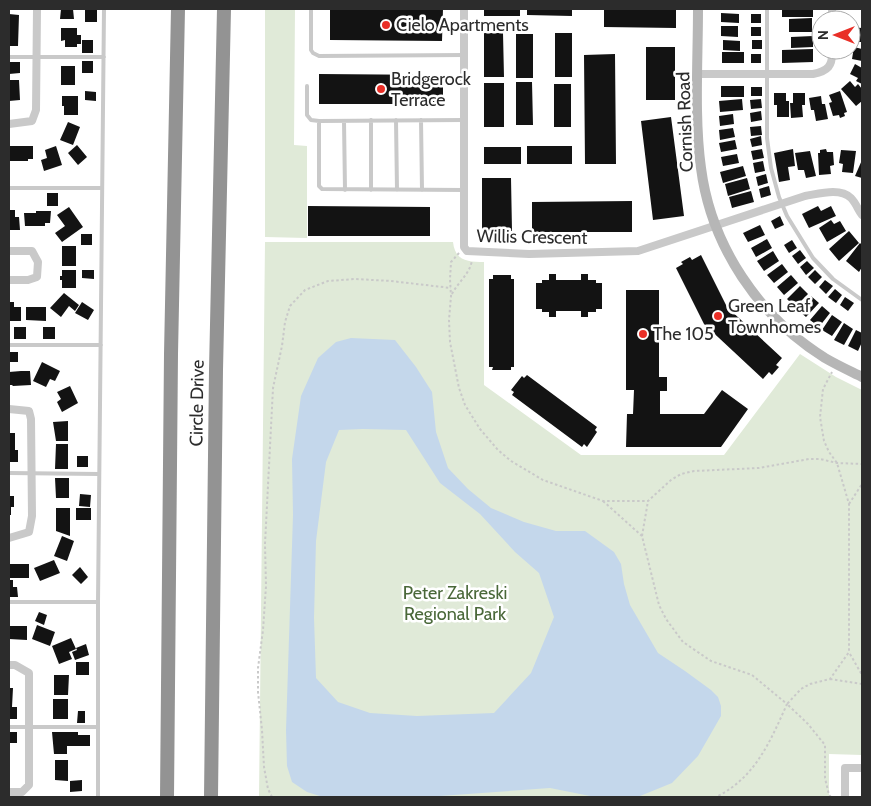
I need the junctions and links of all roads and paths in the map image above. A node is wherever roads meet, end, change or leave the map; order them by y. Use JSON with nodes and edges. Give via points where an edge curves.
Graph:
{"nodes":[{"id":1,"x":37,"y":9,"type":"edge"},
{"id":2,"x":104,"y":9,"type":"edge"},
{"id":3,"x":178,"y":9,"type":"edge"},
{"id":4,"x":224,"y":9,"type":"edge"},
{"id":5,"x":311,"y":9,"type":"edge"},
{"id":6,"x":464,"y":9,"type":"edge"},
{"id":7,"x":698,"y":9,"type":"edge"},
{"id":8,"x":767,"y":9,"type":"edge"},
{"id":9,"x":464,"y":55,"type":"junction"},
{"id":10,"x":9,"y":57,"type":"edge"},
{"id":11,"x":36,"y":57,"type":"junction"},
{"id":12,"x":104,"y":57,"type":"junction"},
{"id":13,"x":832,"y":60,"type":"edge"},
{"id":14,"x":698,"y":74,"type":"junction"},
{"id":15,"x":767,"y":74,"type":"junction"},
{"id":16,"x":307,"y":86,"type":"dead end"},
{"id":17,"x":371,"y":120,"type":"junction"},
{"id":18,"x":396,"y":120,"type":"junction"},
{"id":19,"x":421,"y":120,"type":"junction"},
{"id":20,"x":464,"y":120,"type":"junction"},
{"id":21,"x":319,"y":121,"type":"junction"},
{"id":22,"x":344,"y":121,"type":"junction"},
{"id":23,"x":9,"y":124,"type":"edge"},
{"id":24,"x":9,"y":188,"type":"edge"},
{"id":25,"x":101,"y":188,"type":"junction"},
{"id":26,"x":344,"y":190,"type":"junction"},
{"id":27,"x":371,"y":190,"type":"junction"},
{"id":28,"x":397,"y":190,"type":"junction"},
{"id":29,"x":422,"y":190,"type":"junction"},
{"id":30,"x":464,"y":190,"type":"junction"},
{"id":31,"x":782,"y":204,"type":"junction"},
{"id":32,"x":862,"y":215,"type":"edge"},
{"id":33,"x":716,"y":226,"type":"junction"},
{"id":34,"x":9,"y":251,"type":"edge"},
{"id":35,"x":457,"y":255,"type":"dead end"},
{"id":36,"x":472,"y":264,"type":"dead end"},
{"id":37,"x":9,"y":280,"type":"edge"},
{"id":38,"x":450,"y":288,"type":"junction"},
{"id":39,"x":451,"y":296,"type":"junction"},
{"id":40,"x":862,"y":300,"type":"edge"},
{"id":41,"x":9,"y":345,"type":"edge"},
{"id":42,"x":101,"y":345,"type":"junction"},
{"id":43,"x":862,"y":377,"type":"edge"},
{"id":44,"x":829,"y":378,"type":"dead end"},
{"id":45,"x":9,"y":409,"type":"edge"},
{"id":46,"x":837,"y":463,"type":"junction"},
{"id":47,"x":862,"y":464,"type":"edge"},
{"id":48,"x":9,"y":473,"type":"edge"},
{"id":49,"x":31,"y":473,"type":"junction"},
{"id":50,"x":99,"y":474,"type":"junction"},
{"id":51,"x":862,"y":484,"type":"edge"},
{"id":52,"x":603,"y":501,"type":"junction"},
{"id":53,"x":648,"y":501,"type":"junction"},
{"id":54,"x":849,"y":504,"type":"junction"},
{"id":55,"x":642,"y":536,"type":"junction"},
{"id":56,"x":9,"y":538,"type":"edge"},
{"id":57,"x":9,"y":602,"type":"edge"},
{"id":58,"x":98,"y":602,"type":"junction"},
{"id":59,"x":849,"y":652,"type":"junction"},
{"id":60,"x":9,"y":664,"type":"edge"},
{"id":61,"x":862,"y":675,"type":"edge"},
{"id":62,"x":830,"y":679,"type":"junction"},
{"id":63,"x":862,"y":684,"type":"edge"},
{"id":64,"x":787,"y":704,"type":"junction"},
{"id":65,"x":9,"y":727,"type":"edge"},
{"id":66,"x":28,"y":727,"type":"junction"},
{"id":67,"x":97,"y":727,"type":"junction"},
{"id":68,"x":862,"y":768,"type":"edge"},
{"id":69,"x":9,"y":792,"type":"edge"},
{"id":70,"x":98,"y":797,"type":"edge"},
{"id":71,"x":167,"y":797,"type":"edge"},
{"id":72,"x":211,"y":797,"type":"edge"},
{"id":73,"x":272,"y":797,"type":"edge"},
{"id":74,"x":716,"y":797,"type":"edge"},
{"id":75,"x":831,"y":797,"type":"edge"},
{"id":76,"x":845,"y":797,"type":"edge"}],
"edges":[{"from":1,"to":11,"type":"street"},
{"from":2,"to":12,"type":"lane"},
{"from":3,"to":71,"type":"highway","name":"Circle Drive"},
{"from":4,"to":72,"type":"highway","name":"Circle Drive"},
{"from":5,"to":9,"type":"lane","via":[[311,50],[319,56]]},
{"from":6,"to":9,"type":"street","name":"Willis Crescent"},
{"from":7,"to":14,"type":"street","name":"Cornish Road"},
{"from":8,"to":15,"type":"lane"},
{"from":9,"to":20,"type":"street","name":"Willis Crescent"},
{"from":10,"to":11,"type":"lane"},
{"from":11,"to":12,"type":"lane"},
{"from":11,"to":23,"type":"street","via":[[36,110],[32,121]]},
{"from":12,"to":25,"type":"lane"},
{"from":13,"to":15,"type":"street","via":[[829,67],[813,74]]},
{"from":14,"to":15,"type":"street"},
{"from":14,"to":33,"type":"street","name":"Cornish Road","via":[[701,169]]},
{"from":15,"to":31,"type":"lane","via":[[767,138],[771,168]]},
{"from":16,"to":21,"type":"lane","via":[[308,115],[311,120]]},
{"from":17,"to":18,"type":"lane"},
{"from":17,"to":22,"type":"lane"},
{"from":17,"to":27,"type":"lane"},
{"from":18,"to":19,"type":"lane"},
{"from":18,"to":28,"type":"lane"},
{"from":19,"to":20,"type":"lane"},
{"from":19,"to":29,"type":"lane"},
{"from":20,"to":30,"type":"street","name":"Willis Crescent"},
{"from":21,"to":22,"type":"lane"},
{"from":21,"to":26,"type":"lane","via":[[319,186],[324,190]]},
{"from":22,"to":26,"type":"lane"},
{"from":24,"to":25,"type":"lane"},
{"from":25,"to":42,"type":"lane"},
{"from":26,"to":27,"type":"lane"},
{"from":27,"to":28,"type":"lane"},
{"from":28,"to":29,"type":"lane"},
{"from":29,"to":30,"type":"lane"},
{"from":30,"to":33,"type":"street","name":"Willis Crescent","via":[[464,248],[474,252],[638,251]]},
{"from":31,"to":32,"type":"street","via":[[805,196],[840,193],[851,198]]},
{"from":31,"to":33,"type":"street"},
{"from":31,"to":40,"type":"lane","via":[[813,258]]},
{"from":33,"to":43,"type":"street","name":"Cornish Road","via":[[736,269],[764,307],[824,357]]},
{"from":34,"to":37,"type":"street","via":[[32,251],[38,262],[37,277]]},
{"from":35,"to":38,"type":"path","via":[[450,262]]},
{"from":36,"to":39,"type":"path"},
{"from":38,"to":39,"type":"path"},
{"from":38,"to":73,"type":"path","via":[[391,281],[328,281],[304,290],[290,306],[273,388],[266,586],[258,668],[264,767]]},
{"from":39,"to":52,"type":"path","via":[[449,320],[454,366],[465,404],[480,429],[498,450],[528,472]]},
{"from":41,"to":42,"type":"lane"},
{"from":42,"to":50,"type":"lane"},
{"from":44,"to":46,"type":"path","via":[[823,389],[820,423],[829,452]]},
{"from":45,"to":49,"type":"street","via":[[29,411]]},
{"from":46,"to":47,"type":"path"},
{"from":46,"to":53,"type":"path","via":[[809,459],[759,468],[694,471],[671,480]]},
{"from":46,"to":54,"type":"path"},
{"from":48,"to":49,"type":"lane"},
{"from":49,"to":50,"type":"lane"},
{"from":49,"to":56,"type":"street","via":[[29,532]]},
{"from":50,"to":58,"type":"lane"},
{"from":51,"to":54,"type":"path"},
{"from":52,"to":53,"type":"path"},
{"from":52,"to":55,"type":"path"},
{"from":53,"to":55,"type":"path"},
{"from":54,"to":59,"type":"path"},
{"from":55,"to":64,"type":"path","via":[[659,605],[675,633],[702,656],[752,675]]},
{"from":57,"to":58,"type":"lane"},
{"from":58,"to":67,"type":"lane"},
{"from":59,"to":61,"type":"path"},
{"from":59,"to":62,"type":"path"},
{"from":60,"to":66,"type":"street","via":[[29,673]]},
{"from":62,"to":63,"type":"path"},
{"from":62,"to":64,"type":"path","via":[[801,689]]},
{"from":64,"to":74,"type":"path","via":[[767,748],[748,773],[730,790]]},
{"from":64,"to":75,"type":"path","via":[[825,745],[825,778]]},
{"from":65,"to":66,"type":"lane"},
{"from":66,"to":67,"type":"lane"},
{"from":66,"to":69,"type":"street","via":[[29,785],[22,792]]},
{"from":67,"to":70,"type":"lane"},
{"from":68,"to":76,"type":"street","via":[[845,768]]}]}
